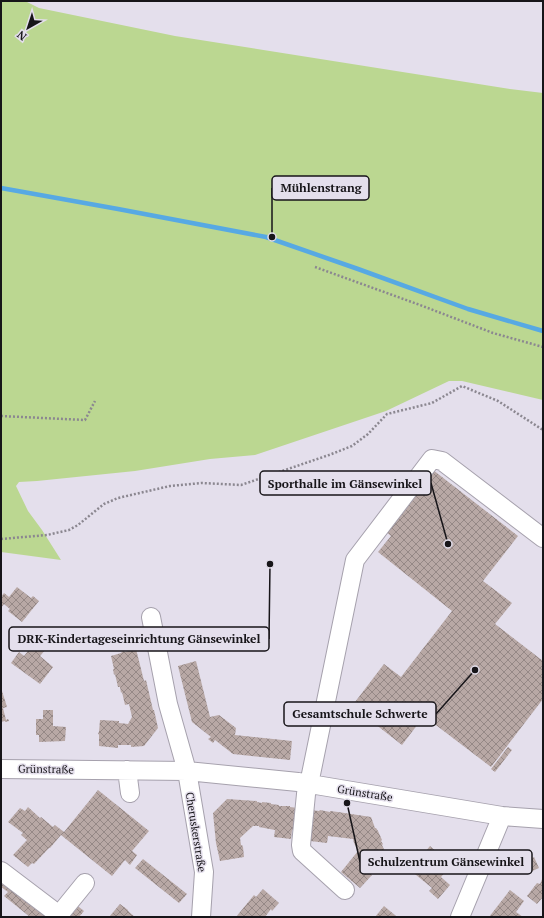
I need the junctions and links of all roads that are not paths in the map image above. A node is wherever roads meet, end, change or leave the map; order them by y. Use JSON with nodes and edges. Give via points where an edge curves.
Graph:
{"nodes":[{"id":1,"x":543,"y":538,"type":"edge"},
{"id":2,"x":152,"y":617,"type":"dead end"},
{"id":3,"x":1,"y":769,"type":"edge"},
{"id":4,"x":127,"y":770,"type":"junction"},
{"id":5,"x":187,"y":771,"type":"junction"},
{"id":6,"x":308,"y":784,"type":"junction"},
{"id":7,"x":130,"y":793,"type":"dead end"},
{"id":8,"x":502,"y":816,"type":"junction"},
{"id":9,"x":543,"y":819,"type":"edge"},
{"id":10,"x":1,"y":871,"type":"edge"},
{"id":11,"x":85,"y":883,"type":"dead end"},
{"id":12,"x":345,"y":890,"type":"dead end"},
{"id":13,"x":201,"y":917,"type":"edge"},
{"id":14,"x":460,"y":917,"type":"edge"}],
"edges":[{"from":1,"to":6,"type":"street","via":[[442,461],[432,459],[355,560]]},
{"from":2,"to":5,"type":"street","via":[[168,704]]},
{"from":3,"to":4,"type":"street","name":"Grünstraße"},
{"from":4,"to":5,"type":"street","name":"Grünstraße"},
{"from":4,"to":7,"type":"street"},
{"from":5,"to":6,"type":"street","name":"Grünstraße"},
{"from":5,"to":13,"type":"street","name":"Cheruskerstraße","via":[[204,872]]},
{"from":6,"to":8,"type":"street","name":"Grünstraße"},
{"from":6,"to":12,"type":"street","via":[[302,851]]},
{"from":8,"to":9,"type":"street","name":"Grünstraße"},
{"from":8,"to":14,"type":"street"},
{"from":10,"to":11,"type":"street","via":[[59,915]]}]}
